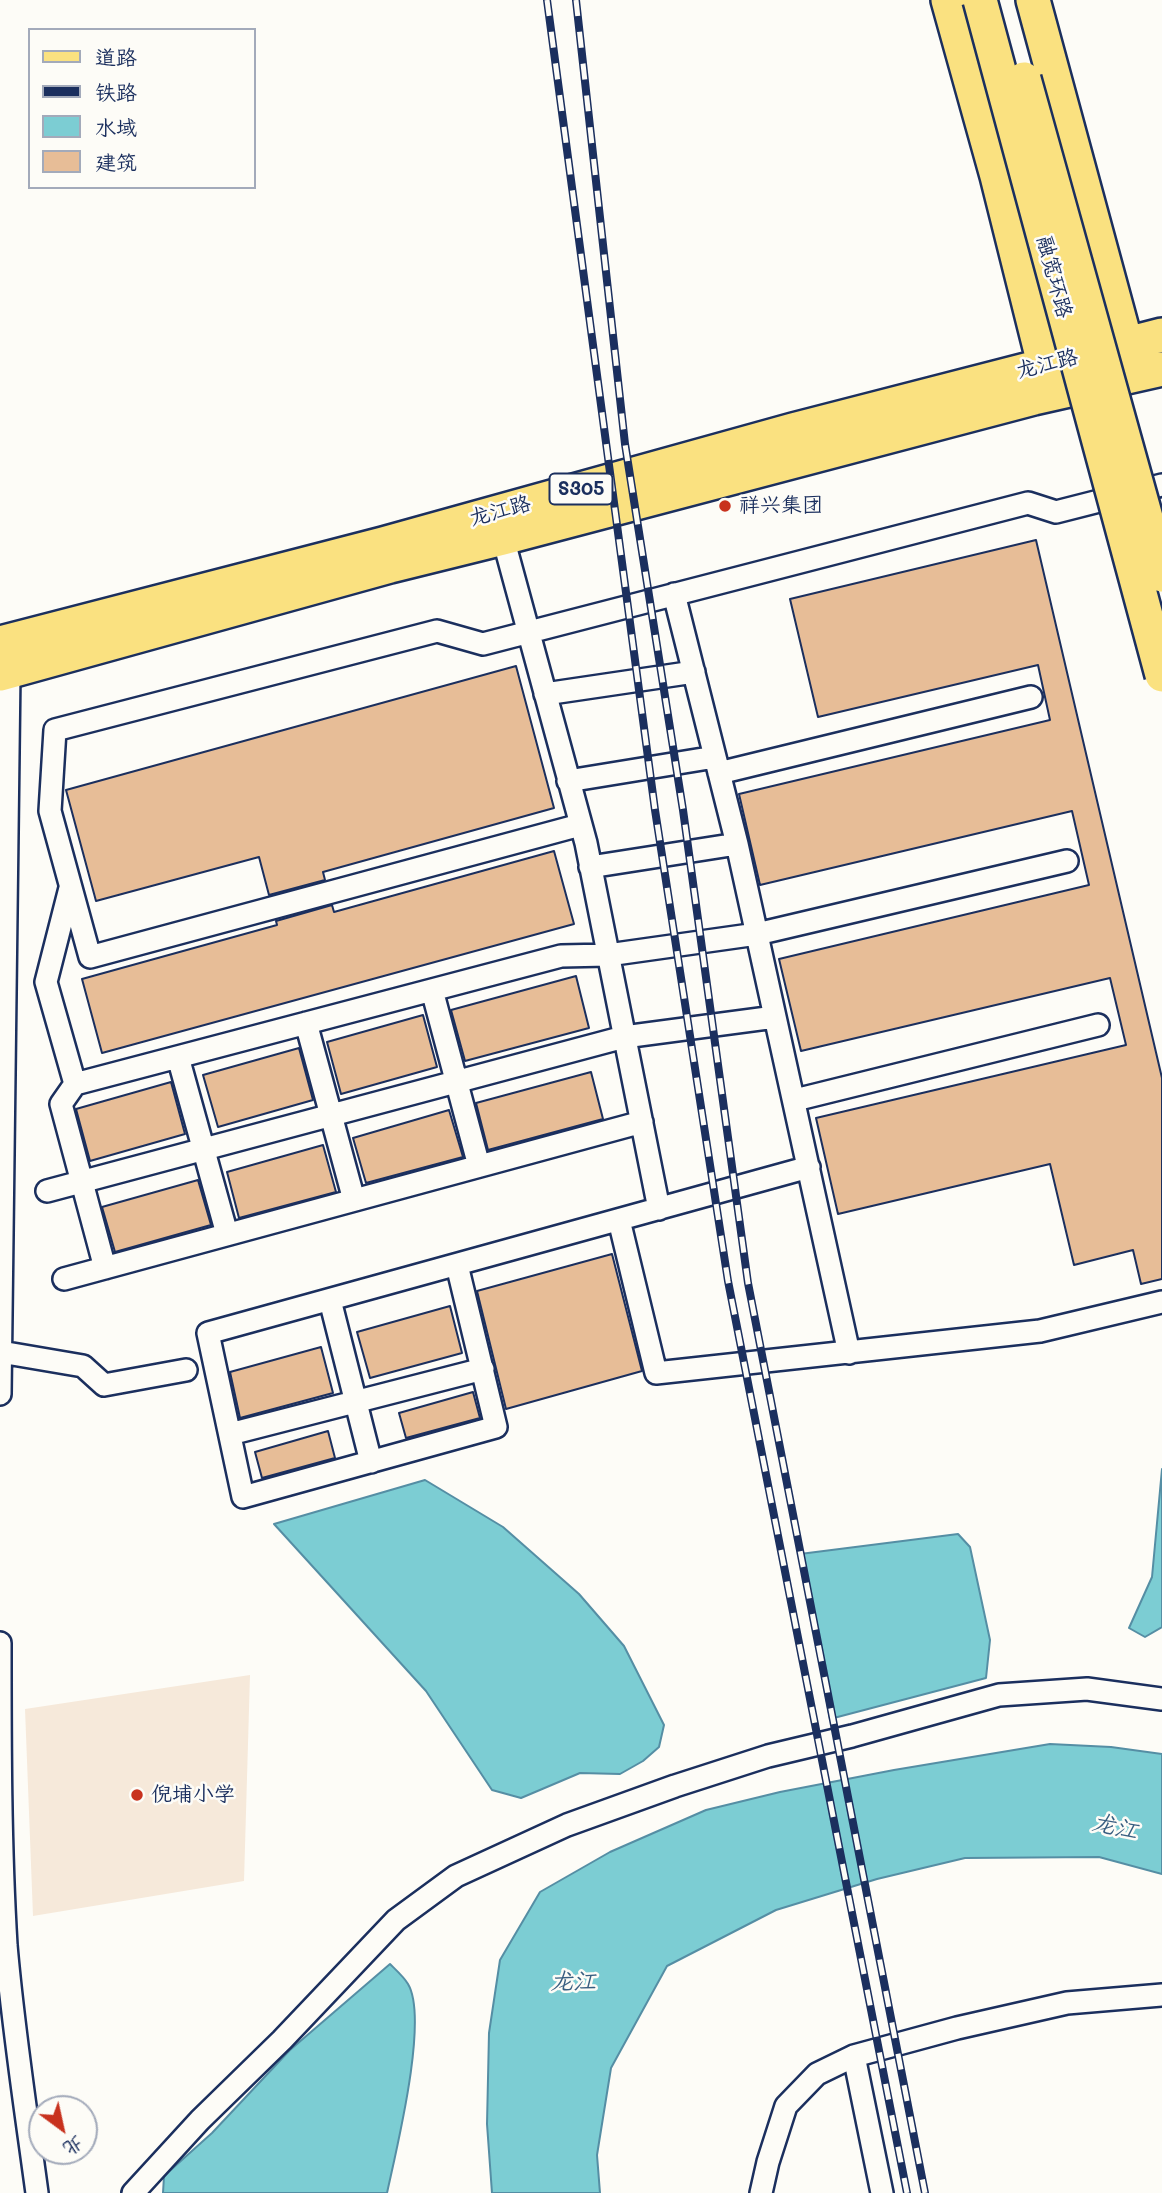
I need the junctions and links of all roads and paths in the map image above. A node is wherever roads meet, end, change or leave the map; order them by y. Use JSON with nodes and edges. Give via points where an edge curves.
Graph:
{"nodes":[{"id":1,"x":948,"y":0,"type":"edge"},
{"id":2,"x":980,"y":0,"type":"edge"},
{"id":3,"x":1002,"y":0,"type":"edge"},
{"id":4,"x":1033,"y":0,"type":"edge"},
{"id":5,"x":1162,"y":335,"type":"edge"},
{"id":6,"x":1126,"y":343,"type":"junction"},
{"id":7,"x":1044,"y":365,"type":"junction"},
{"id":8,"x":1162,"y":369,"type":"edge"},
{"id":9,"x":1162,"y":485,"type":"edge"},
{"id":10,"x":503,"y":538,"type":"junction"},
{"id":11,"x":1162,"y":575,"type":"edge"},
{"id":12,"x":674,"y":594,"type":"junction"},
{"id":13,"x":528,"y":632,"type":"junction"},
{"id":14,"x":3,"y":663,"type":"edge"},
{"id":15,"x":694,"y":672,"type":"junction"},
{"id":16,"x":1162,"y":675,"type":"edge"},
{"id":17,"x":545,"y":694,"type":"junction"},
{"id":18,"x":1031,"y":697,"type":"dead end"},
{"id":19,"x":717,"y":765,"type":"junction"},
{"id":20,"x":568,"y":781,"type":"junction"},
{"id":21,"x":580,"y":825,"type":"junction"},
{"id":22,"x":737,"y":844,"type":"junction"},
{"id":23,"x":1067,"y":861,"type":"dead end"},
{"id":24,"x":590,"y":867,"type":"junction"},
{"id":25,"x":71,"y":886,"type":"junction"},
{"id":26,"x":757,"y":934,"type":"junction"},
{"id":27,"x":608,"y":956,"type":"junction"},
{"id":28,"x":432,"y":990,"type":"junction"},
{"id":29,"x":775,"y":1017,"type":"junction"},
{"id":30,"x":306,"y":1023,"type":"junction"},
{"id":31,"x":1098,"y":1025,"type":"dead end"},
{"id":32,"x":624,"y":1037,"type":"junction"},
{"id":33,"x":178,"y":1057,"type":"junction"},
{"id":34,"x":456,"y":1082,"type":"junction"},
{"id":35,"x":75,"y":1084,"type":"junction"},
{"id":36,"x":795,"y":1100,"type":"junction"},
{"id":37,"x":331,"y":1115,"type":"junction"},
{"id":38,"x":642,"y":1122,"type":"junction"},
{"id":39,"x":203,"y":1149,"type":"junction"},
{"id":40,"x":479,"y":1166,"type":"junction"},
{"id":41,"x":809,"y":1167,"type":"junction"},
{"id":42,"x":81,"y":1181,"type":"junction"},
{"id":43,"x":47,"y":1191,"type":"dead end"},
{"id":44,"x":354,"y":1200,"type":"junction"},
{"id":45,"x":659,"y":1209,"type":"junction"},
{"id":46,"x":619,"y":1220,"type":"junction"},
{"id":47,"x":227,"y":1234,"type":"junction"},
{"id":48,"x":457,"y":1265,"type":"junction"},
{"id":49,"x":105,"y":1268,"type":"junction"},
{"id":50,"x":64,"y":1279,"type":"dead end"},
{"id":51,"x":330,"y":1300,"type":"junction"},
{"id":52,"x":1162,"y":1301,"type":"edge"},
{"id":53,"x":1,"y":1352,"type":"edge"},
{"id":54,"x":849,"y":1353,"type":"junction"},
{"id":55,"x":482,"y":1369,"type":"junction"},
{"id":56,"x":186,"y":1370,"type":"dead end"},
{"id":57,"x":0,"y":1394,"type":"edge"},
{"id":58,"x":356,"y":1402,"type":"junction"},
{"id":59,"x":230,"y":1434,"type":"junction"},
{"id":60,"x":371,"y":1462,"type":"junction"},
{"id":61,"x":0,"y":1643,"type":"edge"},
{"id":62,"x":1162,"y":1699,"type":"edge"},
{"id":63,"x":0,"y":1780,"type":"edge"},
{"id":64,"x":2,"y":1901,"type":"edge"},
{"id":65,"x":1162,"y":1994,"type":"edge"},
{"id":66,"x":854,"y":2056,"type":"junction"},
{"id":67,"x":37,"y":2193,"type":"edge"},
{"id":68,"x":133,"y":2193,"type":"edge"},
{"id":69,"x":761,"y":2193,"type":"edge"},
{"id":70,"x":882,"y":2193,"type":"edge"}],
"edges":[{"from":1,"to":7,"type":"main road"},
{"from":2,"to":16,"type":"main road","name":"融宽环路","bridge":true},
{"from":3,"to":11,"type":"main road","name":"融宽环路","bridge":true},
{"from":4,"to":6,"type":"main road"},
{"from":5,"to":6,"type":"main road","name":"龙江路","number":"S305"},
{"from":6,"to":7,"type":"main road","name":"龙江路","number":"S305"},
{"from":7,"to":14,"type":"main road","name":"龙江路","number":"S305","via":[[383,544]]},
{"from":8,"to":10,"type":"main road","name":"龙江路","number":"S305","via":[[1034,398]]},
{"from":9,"to":12,"type":"street","via":[[1056,512],[1028,503]]},
{"from":10,"to":13,"type":"street"},
{"from":10,"to":14,"type":"main road","name":"龙江路","number":"S305"},
{"from":12,"to":13,"type":"street"},
{"from":12,"to":15,"type":"street"},
{"from":13,"to":17,"type":"street"},
{"from":13,"to":25,"type":"street","via":[[483,644],[437,631],[55,730],[50,811]]},
{"from":14,"to":53,"type":"street"},
{"from":15,"to":17,"type":"street"},
{"from":15,"to":19,"type":"street"},
{"from":17,"to":20,"type":"street"},
{"from":18,"to":19,"type":"street"},
{"from":19,"to":20,"type":"street"},
{"from":19,"to":22,"type":"street"},
{"from":20,"to":21,"type":"street"},
{"from":21,"to":24,"type":"street"},
{"from":21,"to":25,"type":"street","via":[[90,957]]},
{"from":22,"to":24,"type":"street"},
{"from":22,"to":26,"type":"street"},
{"from":23,"to":26,"type":"street"},
{"from":24,"to":27,"type":"street"},
{"from":25,"to":35,"type":"street","via":[[46,982]]},
{"from":26,"to":27,"type":"street"},
{"from":26,"to":29,"type":"street"},
{"from":27,"to":28,"type":"street","via":[[561,957]]},
{"from":27,"to":32,"type":"street"},
{"from":28,"to":30,"type":"street"},
{"from":28,"to":34,"type":"street"},
{"from":29,"to":32,"type":"street"},
{"from":29,"to":36,"type":"street"},
{"from":30,"to":33,"type":"street"},
{"from":30,"to":37,"type":"street"},
{"from":31,"to":36,"type":"street"},
{"from":32,"to":34,"type":"street"},
{"from":32,"to":38,"type":"street"},
{"from":33,"to":35,"type":"street"},
{"from":33,"to":39,"type":"street"},
{"from":34,"to":37,"type":"street"},
{"from":34,"to":40,"type":"street"},
{"from":35,"to":42,"type":"street","via":[[61,1104]]},
{"from":36,"to":41,"type":"street"},
{"from":37,"to":39,"type":"street"},
{"from":37,"to":44,"type":"street"},
{"from":38,"to":40,"type":"street"},
{"from":38,"to":45,"type":"street"},
{"from":39,"to":42,"type":"street"},
{"from":39,"to":47,"type":"street"},
{"from":40,"to":44,"type":"street"},
{"from":41,"to":45,"type":"street"},
{"from":41,"to":54,"type":"street"},
{"from":42,"to":43,"type":"street"},
{"from":42,"to":49,"type":"street"},
{"from":44,"to":47,"type":"street"},
{"from":45,"to":46,"type":"street"},
{"from":46,"to":48,"type":"street"},
{"from":46,"to":54,"type":"street","via":[[656,1373]]},
{"from":47,"to":49,"type":"street"},
{"from":48,"to":51,"type":"street"},
{"from":48,"to":55,"type":"street"},
{"from":49,"to":50,"type":"street"},
{"from":51,"to":58,"type":"street"},
{"from":51,"to":59,"type":"street","via":[[208,1333]]},
{"from":52,"to":54,"type":"street","via":[[1041,1331]]},
{"from":53,"to":56,"type":"street","via":[[83,1366],[104,1385]]},
{"from":53,"to":57,"type":"street"},
{"from":55,"to":58,"type":"street"},
{"from":55,"to":60,"type":"street","via":[[496,1427]]},
{"from":58,"to":59,"type":"street"},
{"from":58,"to":60,"type":"street"},
{"from":59,"to":60,"type":"street","via":[[243,1497]]},
{"from":61,"to":63,"type":"street"},
{"from":62,"to":68,"type":"street","via":[[1087,1689],[999,1695],[768,1756],[675,1786],[567,1825],[456,1876],[396,1920]]},
{"from":63,"to":64,"type":"street"},
{"from":64,"to":67,"type":"street"},
{"from":65,"to":66,"type":"street","via":[[1067,2003]]},
{"from":66,"to":69,"type":"street","via":[[817,2074],[786,2106]]},
{"from":66,"to":70,"type":"street"}]}
